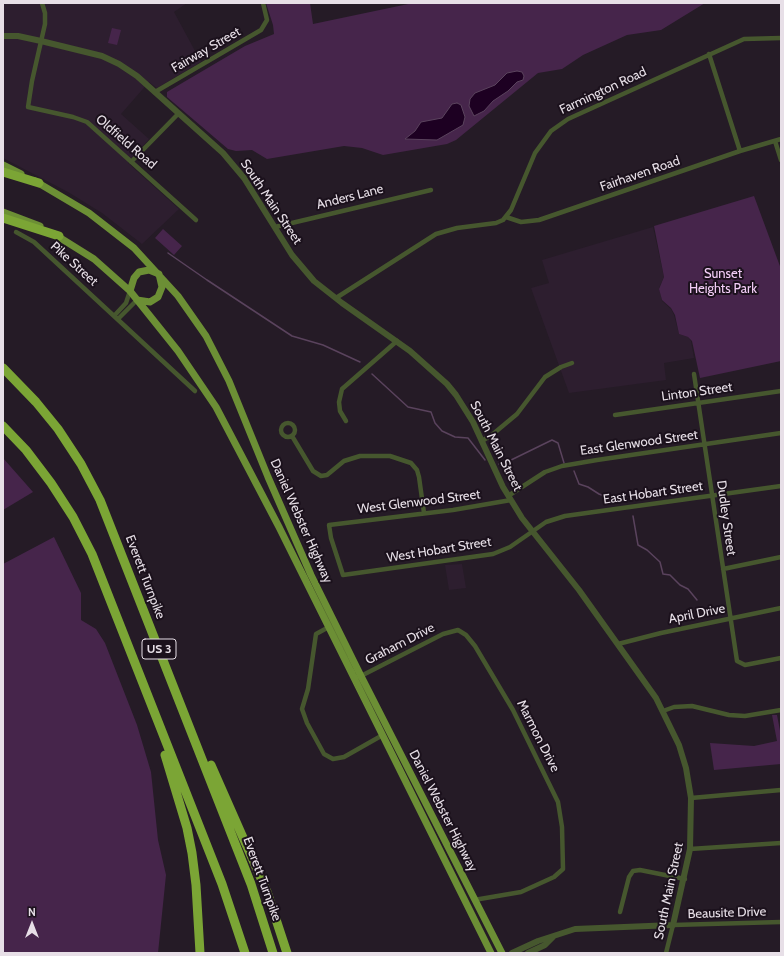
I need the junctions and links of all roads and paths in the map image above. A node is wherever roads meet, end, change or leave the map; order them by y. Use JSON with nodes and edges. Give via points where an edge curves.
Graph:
{"nodes":[{"id":1,"x":42,"y":3,"type":"edge"},
{"id":2,"x":262,"y":3,"type":"edge"},
{"id":3,"x":3,"y":36,"type":"edge"},
{"id":4,"x":781,"y":38,"type":"edge"},
{"id":5,"x":41,"y":41,"type":"junction"},
{"id":6,"x":710,"y":54,"type":"junction"},
{"id":7,"x":155,"y":92,"type":"junction"},
{"id":8,"x":178,"y":114,"type":"junction"},
{"id":9,"x":781,"y":139,"type":"edge"},
{"id":10,"x":775,"y":141,"type":"junction"},
{"id":11,"x":740,"y":151,"type":"junction"},
{"id":12,"x":781,"y":160,"type":"edge"},
{"id":13,"x":131,"y":162,"type":"junction"},
{"id":14,"x":3,"y":165,"type":"edge"},
{"id":15,"x":3,"y":172,"type":"edge"},
{"id":16,"x":39,"y":183,"type":"junction"},
{"id":17,"x":431,"y":190,"type":"dead end"},
{"id":18,"x":3,"y":212,"type":"edge"},
{"id":19,"x":506,"y":217,"type":"junction"},
{"id":20,"x":3,"y":218,"type":"edge"},
{"id":21,"x":196,"y":220,"type":"dead end"},
{"id":22,"x":275,"y":227,"type":"junction"},
{"id":23,"x":16,"y":232,"type":"dead end"},
{"id":24,"x":59,"y":236,"type":"junction"},
{"id":25,"x":160,"y":274,"type":"junction"},
{"id":26,"x":130,"y":292,"type":"junction"},
{"id":27,"x":336,"y":298,"type":"junction"},
{"id":28,"x":137,"y":300,"type":"junction"},
{"id":29,"x":116,"y":317,"type":"junction"},
{"id":30,"x":397,"y":341,"type":"junction"},
{"id":31,"x":572,"y":363,"type":"dead end"},
{"id":32,"x":3,"y":368,"type":"edge"},
{"id":33,"x":694,"y":374,"type":"dead end"},
{"id":34,"x":194,"y":391,"type":"dead end"},
{"id":35,"x":781,"y":391,"type":"edge"},
{"id":36,"x":698,"y":403,"type":"junction"},
{"id":37,"x":615,"y":415,"type":"dead end"},
{"id":38,"x":346,"y":421,"type":"dead end"},
{"id":39,"x":3,"y":426,"type":"edge"},
{"id":40,"x":781,"y":433,"type":"edge"},
{"id":41,"x":292,"y":436,"type":"dead end"},
{"id":42,"x":482,"y":441,"type":"junction"},
{"id":43,"x":704,"y":445,"type":"junction"},
{"id":44,"x":781,"y":486,"type":"edge"},
{"id":45,"x":712,"y":496,"type":"junction"},
{"id":46,"x":509,"y":498,"type":"junction"},
{"id":47,"x":424,"y":513,"type":"junction"},
{"id":48,"x":532,"y":531,"type":"junction"},
{"id":49,"x":781,"y":557,"type":"edge"},
{"id":50,"x":723,"y":569,"type":"junction"},
{"id":51,"x":343,"y":575,"type":"joint"},
{"id":52,"x":781,"y":608,"type":"edge"},
{"id":53,"x":730,"y":619,"type":"junction"},
{"id":54,"x":328,"y":628,"type":"junction"},
{"id":55,"x":458,"y":630,"type":"joint"},
{"id":56,"x":618,"y":644,"type":"junction"},
{"id":57,"x":781,"y":658,"type":"edge"},
{"id":58,"x":167,"y":669,"type":"junction"},
{"id":59,"x":361,"y":676,"type":"junction"},
{"id":60,"x":354,"y":680,"type":"junction"},
{"id":61,"x":781,"y":710,"type":"edge"},
{"id":62,"x":663,"y":711,"type":"junction"},
{"id":63,"x":161,"y":729,"type":"junction"},
{"id":64,"x":381,"y":736,"type":"junction"},
{"id":65,"x":781,"y":790,"type":"edge"},
{"id":66,"x":691,"y":798,"type":"junction"},
{"id":67,"x":781,"y":843,"type":"edge"},
{"id":68,"x":690,"y":849,"type":"junction"},
{"id":69,"x":684,"y":879,"type":"junction"},
{"id":70,"x":474,"y":900,"type":"junction"},
{"id":71,"x":620,"y":912,"type":"dead end"},
{"id":72,"x":781,"y":922,"type":"edge"},
{"id":73,"x":673,"y":925,"type":"junction"},
{"id":74,"x":553,"y":937,"type":"junction"},
{"id":75,"x":200,"y":952,"type":"edge"},
{"id":76,"x":245,"y":953,"type":"edge"},
{"id":77,"x":273,"y":953,"type":"edge"},
{"id":78,"x":287,"y":953,"type":"edge"},
{"id":79,"x":491,"y":953,"type":"edge"},
{"id":80,"x":502,"y":953,"type":"edge"},
{"id":81,"x":512,"y":953,"type":"edge"},
{"id":82,"x":528,"y":953,"type":"edge"},
{"id":83,"x":666,"y":953,"type":"edge"}],
"edges":[{"from":1,"to":5,"type":"street","via":[[46,20]]},
{"from":2,"to":7,"type":"street","name":"Fairway Street","via":[[267,17],[266,25],[258,33]]},
{"from":3,"to":5,"type":"street","name":"South Main Street"},
{"from":4,"to":6,"type":"street","name":"Farmington Road","via":[[744,39]]},
{"from":5,"to":7,"type":"street","name":"South Main Street","via":[[108,58],[128,69]]},
{"from":5,"to":13,"type":"street","name":"Oldfield Road","via":[[28,107],[82,120]]},
{"from":6,"to":11,"type":"street"},
{"from":6,"to":19,"type":"street","name":"Farmington Road","via":[[559,124],[535,153]]},
{"from":7,"to":8,"type":"street","name":"South Main Street"},
{"from":8,"to":13,"type":"street"},
{"from":8,"to":22,"type":"street","name":"South Main Street","via":[[229,160],[248,184]]},
{"from":9,"to":10,"type":"street","name":"Fairhaven Road"},
{"from":10,"to":11,"type":"street","name":"Fairhaven Road"},
{"from":10,"to":12,"type":"street"},
{"from":11,"to":19,"type":"street","name":"Fairhaven Road","via":[[539,220],[521,222]]},
{"from":13,"to":21,"type":"street","name":"Oldfield Road"},
{"from":14,"to":16,"type":"main road","name":"Daniel Webster Highway"},
{"from":15,"to":16,"type":"highway"},
{"from":16,"to":25,"type":"main road","name":"Daniel Webster Highway","via":[[109,227]]},
{"from":17,"to":22,"type":"street","name":"Anders Lane"},
{"from":18,"to":24,"type":"main road","name":"Daniel Webster Highway"},
{"from":19,"to":27,"type":"street","via":[[496,223],[457,228],[436,234]]},
{"from":20,"to":24,"type":"highway"},
{"from":22,"to":27,"type":"street","name":"South Main Street","via":[[306,272]]},
{"from":23,"to":29,"type":"street","name":"Pike Street","via":[[34,242]]},
{"from":24,"to":26,"type":"main road","name":"Daniel Webster Highway","via":[[94,259]]},
{"from":25,"to":26,"type":"main road","via":[[149,270],[139,272],[134,278]]},
{"from":25,"to":28,"type":"main road","via":[[162,287],[158,297],[150,302]]},
{"from":25,"to":59,"type":"main road","name":"Daniel Webster Highway","via":[[193,316],[218,358],[300,551]]},
{"from":26,"to":28,"type":"main road","name":"Daniel Webster Highway"},
{"from":26,"to":29,"type":"street"},
{"from":27,"to":30,"type":"street","name":"South Main Street"},
{"from":28,"to":29,"type":"street"},
{"from":28,"to":54,"type":"main road","name":"Daniel Webster Highway","via":[[188,365],[224,421]]},
{"from":29,"to":34,"type":"street","name":"Pike Street"},
{"from":30,"to":38,"type":"street","via":[[342,389],[340,411]]},
{"from":30,"to":42,"type":"street","name":"South Main Street","via":[[447,384],[468,413]]},
{"from":31,"to":42,"type":"street","via":[[560,367],[546,377],[517,414]]},
{"from":32,"to":58,"type":"highway","name":"Everett Turnpike","number":"US 3","via":[[53,423],[89,478],[113,531]]},
{"from":33,"to":36,"type":"street","name":"Dudley Street"},
{"from":35,"to":36,"type":"street","name":"Linton Street"},
{"from":36,"to":37,"type":"street","name":"Linton Street"},
{"from":36,"to":43,"type":"street","name":"Dudley Street"},
{"from":39,"to":63,"type":"highway","number":"US 3","via":[[46,476],[81,532],[102,576]]},
{"from":40,"to":43,"type":"street","name":"East Glenwood Street"},
{"from":41,"to":47,"type":"street","via":[[313,471],[321,476],[327,475],[344,460],[360,456],[390,456],[411,463],[419,477]]},
{"from":42,"to":46,"type":"street","name":"South Main Street"},
{"from":43,"to":45,"type":"street","name":"Dudley Street"},
{"from":43,"to":46,"type":"street","name":"East Glenwood Street","via":[[553,469],[541,474]]},
{"from":44,"to":45,"type":"street","name":"East Hobart Street"},
{"from":45,"to":48,"type":"street","name":"East Hobart Street","via":[[565,516],[546,522]]},
{"from":45,"to":50,"type":"street","name":"Dudley Street"},
{"from":46,"to":47,"type":"street","name":"West Glenwood Street"},
{"from":46,"to":48,"type":"street","name":"South Main Street"},
{"from":47,"to":51,"type":"street","name":"West Glenwood Street","via":[[329,525]]},
{"from":48,"to":51,"type":"street","name":"West Hobart Street","via":[[506,549],[484,557]]},
{"from":48,"to":56,"type":"street","name":"South Main Street"},
{"from":49,"to":50,"type":"street"},
{"from":50,"to":53,"type":"street","name":"Dudley Street"},
{"from":52,"to":53,"type":"street","name":"April Drive"},
{"from":53,"to":56,"type":"street","name":"April Drive","via":[[653,634]]},
{"from":53,"to":57,"type":"street","name":"Dudley Street","via":[[736,661],[745,665]]},
{"from":54,"to":60,"type":"main road","name":"Daniel Webster Highway"},
{"from":54,"to":64,"type":"street","via":[[316,634],[308,689],[302,709],[307,723],[324,754],[333,759],[344,757]]},
{"from":55,"to":59,"type":"street","name":"Graham Drive","via":[[443,634]]},
{"from":55,"to":70,"type":"street","name":"Marmon Drive","via":[[466,635],[495,679],[555,796],[560,813],[564,865],[564,870],[558,874],[521,892]]},
{"from":56,"to":62,"type":"street","name":"South Main Street"},
{"from":58,"to":77,"type":"highway","name":"Everett Turnpike","number":"US 3","via":[[251,884]]},
{"from":58,"to":78,"type":"highway","via":[[255,862]]},
{"from":59,"to":60,"type":"street","name":"Graham Drive"},
{"from":59,"to":70,"type":"main road","name":"Daniel Webster Highway"},
{"from":60,"to":64,"type":"main road","name":"Daniel Webster Highway"},
{"from":61,"to":62,"type":"street","via":[[745,716],[692,706],[674,707]]},
{"from":62,"to":66,"type":"street","name":"South Main Street","via":[[682,755]]},
{"from":63,"to":75,"type":"highway","via":[[160,739],[192,852]]},
{"from":63,"to":76,"type":"highway","number":"US 3","via":[[223,887]]},
{"from":64,"to":79,"type":"main road","name":"Daniel Webster Highway"},
{"from":65,"to":66,"type":"street"},
{"from":66,"to":68,"type":"street","name":"South Main Street"},
{"from":67,"to":68,"type":"street"},
{"from":68,"to":69,"type":"street","name":"South Main Street"},
{"from":69,"to":71,"type":"street","via":[[633,870]]},
{"from":69,"to":73,"type":"street","name":"South Main Street"},
{"from":70,"to":80,"type":"main road","name":"Daniel Webster Highway"},
{"from":72,"to":73,"type":"street","name":"Beausite Drive"},
{"from":73,"to":74,"type":"street","via":[[585,928]]},
{"from":73,"to":83,"type":"street","name":"South Main Street"},
{"from":74,"to":81,"type":"street","via":[[538,940]]},
{"from":74,"to":82,"type":"street"}]}
